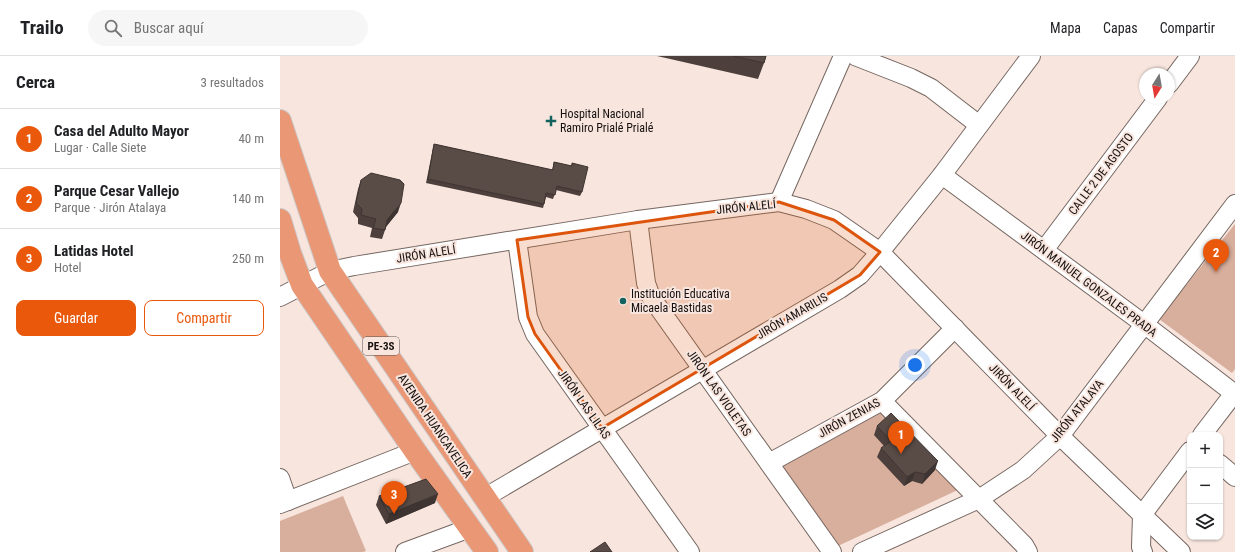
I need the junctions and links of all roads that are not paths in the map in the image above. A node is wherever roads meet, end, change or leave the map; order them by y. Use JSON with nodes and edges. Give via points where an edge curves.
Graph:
{"nodes":[{"id":1,"x":843,"y":56,"type":"edge"},
{"id":2,"x":855,"y":56,"type":"edge"},
{"id":3,"x":1031,"y":56,"type":"edge"},
{"id":4,"x":1190,"y":56,"type":"edge"},
{"id":5,"x":1175,"y":76,"type":"edge"},
{"id":6,"x":1154,"y":104,"type":"edge"},
{"id":7,"x":280,"y":121,"type":"edge"},
{"id":8,"x":979,"y":124,"type":"junction"},
{"id":9,"x":287,"y":163,"type":"edge"},
{"id":10,"x":942,"y":175,"type":"junction"},
{"id":11,"x":779,"y":202,"type":"junction"},
{"id":12,"x":1235,"y":204,"type":"edge"},
{"id":13,"x":280,"y":220,"type":"edge"},
{"id":14,"x":638,"y":220,"type":"junction"},
{"id":15,"x":517,"y":240,"type":"junction"},
{"id":16,"x":1044,"y":250,"type":"junction"},
{"id":17,"x":880,"y":252,"type":"junction"},
{"id":18,"x":330,"y":271,"type":"junction"},
{"id":19,"x":302,"y":285,"type":"junction"},
{"id":20,"x":280,"y":297,"type":"edge"},
{"id":21,"x":1144,"y":324,"type":"junction"},
{"id":22,"x":955,"y":328,"type":"junction"},
{"id":23,"x":702,"y":369,"type":"junction"},
{"id":24,"x":1235,"y":393,"type":"edge"},
{"id":25,"x":882,"y":401,"type":"junction"},
{"id":26,"x":602,"y":428,"type":"junction"},
{"id":27,"x":1204,"y":432,"type":"edge"},
{"id":28,"x":1060,"y":436,"type":"junction"},
{"id":29,"x":415,"y":451,"type":"junction"},
{"id":30,"x":1187,"y":455,"type":"edge"},
{"id":31,"x":769,"y":463,"type":"junction"},
{"id":32,"x":1223,"y":466,"type":"edge"},
{"id":33,"x":1235,"y":476,"type":"edge"},
{"id":34,"x":280,"y":478,"type":"edge"},
{"id":35,"x":484,"y":498,"type":"junction"},
{"id":36,"x":979,"y":499,"type":"junction"},
{"id":37,"x":284,"y":503,"type":"edge"},
{"id":38,"x":1142,"y":515,"type":"junction"},
{"id":39,"x":470,"y":528,"type":"junction"},
{"id":40,"x":405,"y":552,"type":"edge"},
{"id":41,"x":487,"y":552,"type":"edge"},
{"id":42,"x":522,"y":552,"type":"edge"},
{"id":43,"x":690,"y":552,"type":"edge"},
{"id":44,"x":832,"y":552,"type":"edge"},
{"id":45,"x":862,"y":552,"type":"edge"},
{"id":46,"x":1028,"y":552,"type":"edge"},
{"id":47,"x":1143,"y":552,"type":"edge"},
{"id":48,"x":1181,"y":552,"type":"edge"}],
"edges":[{"from":1,"to":11,"type":"street"},
{"from":2,"to":8,"type":"street","via":[[932,88]]},
{"from":3,"to":8,"type":"street","name":"JIRÓN AMARILIS"},
{"from":4,"to":5,"type":"street"},
{"from":6,"to":16,"type":"street","name":"CALLE 2 DE AGOSTO"},
{"from":7,"to":9,"type":"highway","name":"AVENIDA HUANCAVELICA","number":"PE-3S"},
{"from":8,"to":10,"type":"street","name":"JIRÓN AMARILIS"},
{"from":9,"to":18,"type":"highway","name":"AVENIDA HUANCAVELICA","number":"PE-3S"},
{"from":10,"to":16,"type":"street","name":"JIRÓN MANUEL GONZALES PRADA"},
{"from":10,"to":17,"type":"street","name":"JIRÓN AMARILIS"},
{"from":11,"to":14,"type":"street","name":"JIRÓN ALELÍ"},
{"from":11,"to":17,"type":"street","name":"JIRÓN ALELÍ","via":[[834,220]]},
{"from":12,"to":21,"type":"street","name":"JIRÓN ATALAYA"},
{"from":13,"to":19,"type":"highway","number":"PE-3S"},
{"from":14,"to":15,"type":"street","name":"JIRÓN ALELÍ"},
{"from":14,"to":23,"type":"street","name":"JIRÓN LAS VIOLETAS","via":[[646,283],[651,297]]},
{"from":15,"to":18,"type":"street","name":"JIRÓN ALELÍ"},
{"from":15,"to":26,"type":"street","name":"JIRÓN LAS LILAS","via":[[528,317],[535,334]]},
{"from":16,"to":21,"type":"street","name":"JIRÓN MANUEL GONZALES PRADA"},
{"from":17,"to":22,"type":"street","name":"JIRÓN ALELÍ"},
{"from":17,"to":23,"type":"street","name":"JIRÓN AMARILIS","via":[[860,275],[840,289]]},
{"from":18,"to":19,"type":"street","name":"JIRÓN ALELÍ"},
{"from":18,"to":35,"type":"highway","name":"AVENIDA HUANCAVELICA","number":"PE-3S"},
{"from":19,"to":20,"type":"street","name":"JIRÓN ALELÍ"},
{"from":19,"to":29,"type":"highway","number":"PE-3S"},
{"from":21,"to":24,"type":"street","name":"JIRÓN MANUEL GONZALES PRADA"},
{"from":21,"to":28,"type":"street","name":"JIRÓN ATALAYA"},
{"from":22,"to":25,"type":"street","name":"JIRÓN ZENIAS"},
{"from":22,"to":28,"type":"street","name":"JIRÓN ALELÍ"},
{"from":23,"to":26,"type":"street","name":"JIRÓN AMARILIS"},
{"from":23,"to":31,"type":"street","name":"JIRÓN LAS VIOLETAS"},
{"from":24,"to":27,"type":"street"},
{"from":25,"to":31,"type":"street","name":"JIRÓN ZENIAS"},
{"from":25,"to":36,"type":"street"},
{"from":26,"to":35,"type":"street","name":"JIRÓN AMARILIS"},
{"from":26,"to":43,"type":"street","name":"JIRÓN LAS LILAS"},
{"from":28,"to":36,"type":"street","name":"JIRÓN ATALAYA","via":[[1023,470]]},
{"from":28,"to":38,"type":"street","name":"JIRÓN ALELÍ"},
{"from":29,"to":37,"type":"street"},
{"from":29,"to":39,"type":"highway","number":"PE-3S"},
{"from":30,"to":38,"type":"street"},
{"from":31,"to":44,"type":"street","name":"JIRÓN LAS VIOLETAS"},
{"from":32,"to":33,"type":"street"},
{"from":34,"to":37,"type":"street"},
{"from":35,"to":42,"type":"highway","name":"AVENIDA HUANCAVELICA","number":"PE-3S"},
{"from":36,"to":45,"type":"street","name":"JIRÓN ATALAYA"},
{"from":36,"to":46,"type":"street"},
{"from":38,"to":47,"type":"street"},
{"from":38,"to":48,"type":"street","name":"JIRÓN ALELÍ"},
{"from":39,"to":40,"type":"street"},
{"from":39,"to":41,"type":"highway","number":"PE-3S"}]}
